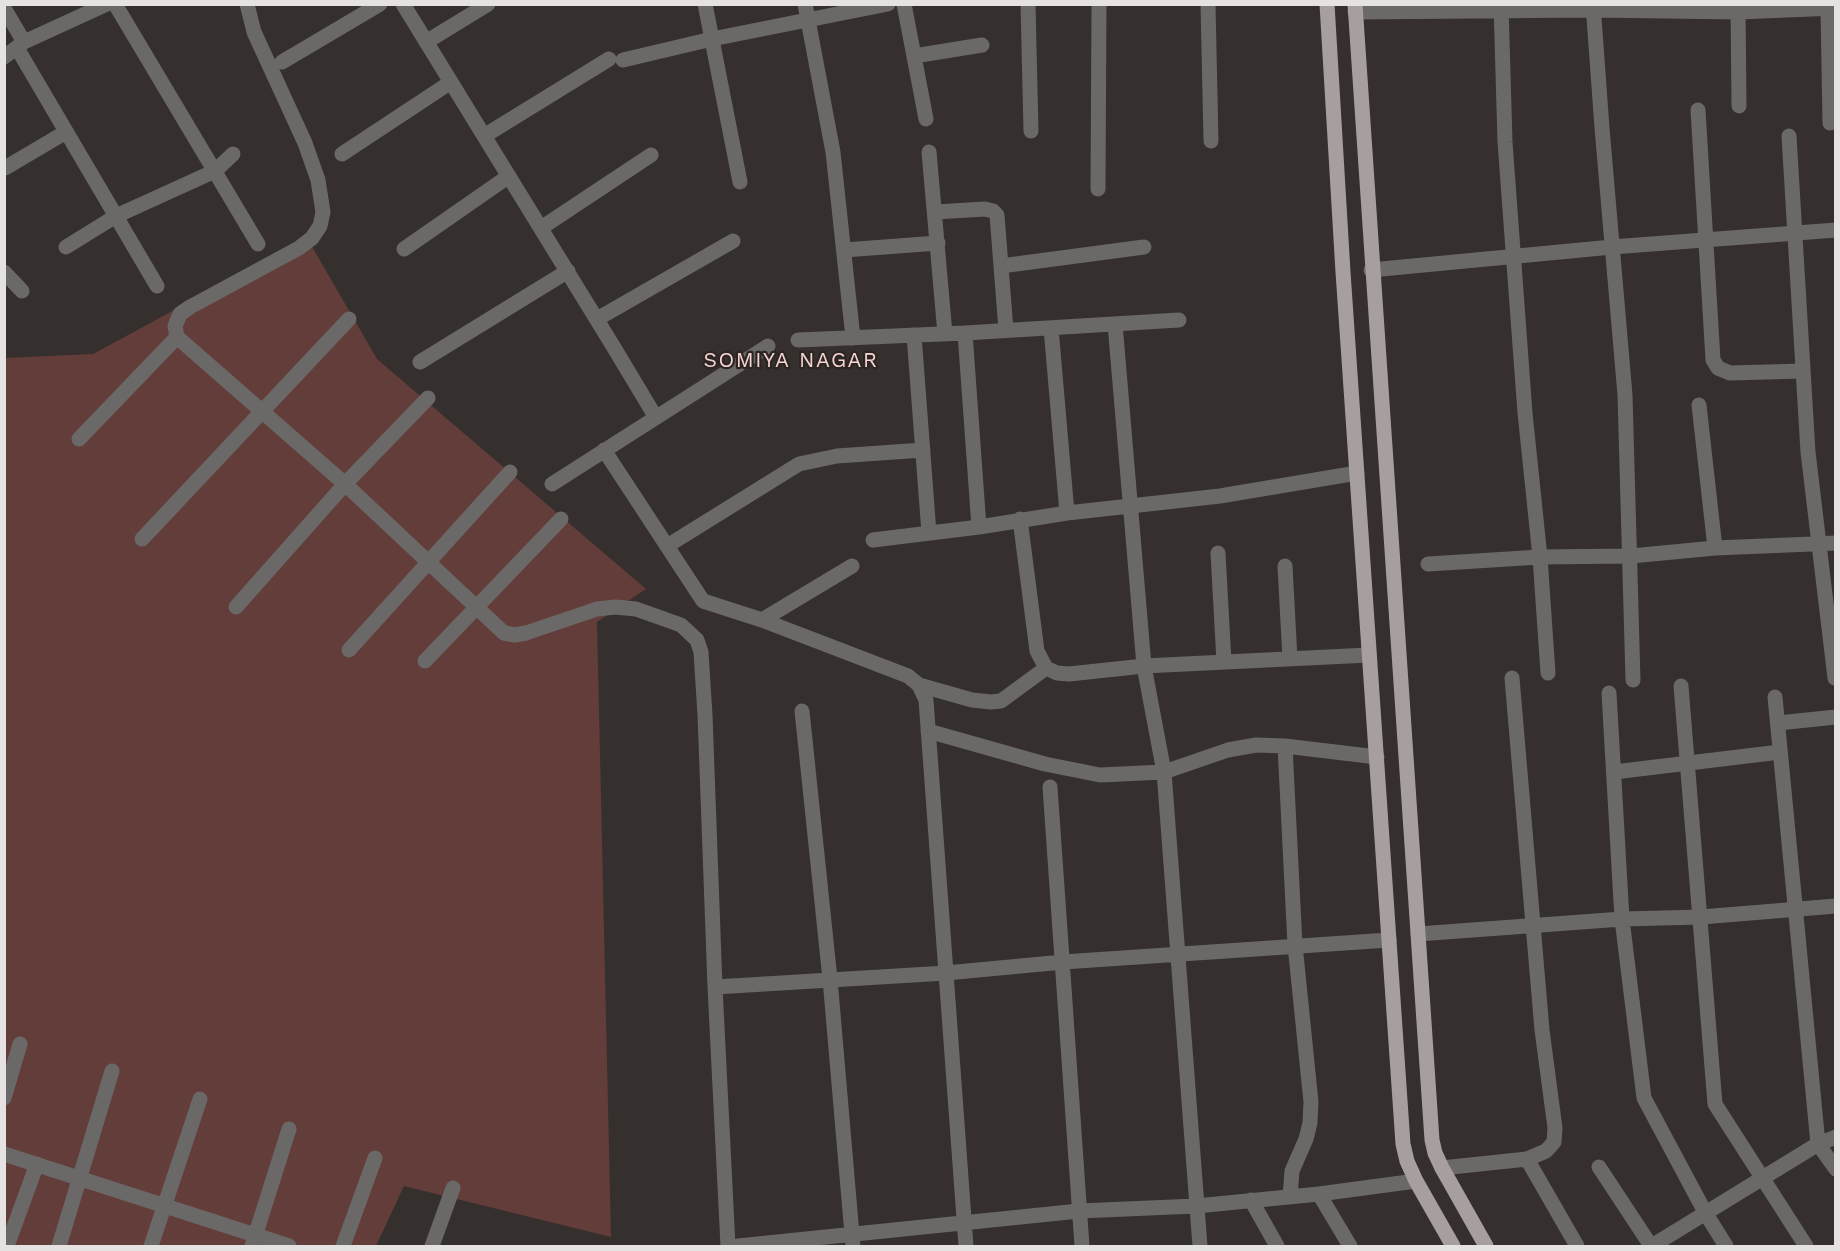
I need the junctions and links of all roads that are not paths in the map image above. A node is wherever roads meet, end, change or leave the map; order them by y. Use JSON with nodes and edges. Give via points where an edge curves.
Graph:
{"nodes":[{"id":1,"x":107,"y":4,"type":"edge"},
{"id":2,"x":115,"y":4,"type":"edge"},
{"id":3,"x":247,"y":4,"type":"edge"},
{"id":4,"x":380,"y":4,"type":"edge"},
{"id":5,"x":403,"y":4,"type":"edge"},
{"id":6,"x":488,"y":4,"type":"edge"},
{"id":7,"x":705,"y":4,"type":"edge"},
{"id":8,"x":888,"y":4,"type":"edge"},
{"id":9,"x":904,"y":4,"type":"edge"},
{"id":10,"x":1028,"y":4,"type":"edge"},
{"id":11,"x":1099,"y":4,"type":"edge"},
{"id":12,"x":1208,"y":4,"type":"edge"},
{"id":13,"x":1327,"y":4,"type":"edge"},
{"id":14,"x":1501,"y":7,"type":"edge"},
{"id":15,"x":1593,"y":7,"type":"edge"},
{"id":16,"x":4,"y":8,"type":"edge"},
{"id":17,"x":1355,"y":8,"type":"edge"},
{"id":18,"x":1738,"y":8,"type":"edge"},
{"id":19,"x":1832,"y":8,"type":"edge"},
{"id":20,"x":806,"y":12,"type":"edge"},
{"id":21,"x":712,"y":39,"type":"junction"},
{"id":22,"x":426,"y":42,"type":"junction"},
{"id":23,"x":982,"y":45,"type":"dead end"},
{"id":24,"x":15,"y":49,"type":"edge"},
{"id":25,"x":914,"y":56,"type":"junction"},
{"id":26,"x":282,"y":62,"type":"dead end"},
{"id":27,"x":451,"y":82,"type":"junction"},
{"id":28,"x":1739,"y":106,"type":"dead end"},
{"id":29,"x":1698,"y":110,"type":"dead end"},
{"id":30,"x":926,"y":119,"type":"dead end"},
{"id":31,"x":1830,"y":123,"type":"dead end"},
{"id":32,"x":1031,"y":131,"type":"dead end"},
{"id":33,"x":66,"y":132,"type":"junction"},
{"id":34,"x":484,"y":136,"type":"junction"},
{"id":35,"x":1789,"y":136,"type":"dead end"},
{"id":36,"x":1211,"y":141,"type":"dead end"},
{"id":37,"x":929,"y":153,"type":"dead end"},
{"id":38,"x":233,"y":154,"type":"dead end"},
{"id":39,"x":342,"y":154,"type":"dead end"},
{"id":40,"x":651,"y":155,"type":"dead end"},
{"id":41,"x":5,"y":168,"type":"edge"},
{"id":42,"x":215,"y":171,"type":"junction"},
{"id":43,"x":509,"y":176,"type":"junction"},
{"id":44,"x":740,"y":182,"type":"dead end"},
{"id":45,"x":1098,"y":189,"type":"dead end"},
{"id":46,"x":935,"y":212,"type":"junction"},
{"id":47,"x":116,"y":216,"type":"junction"},
{"id":48,"x":541,"y":228,"type":"junction"},
{"id":49,"x":1836,"y":230,"type":"edge"},
{"id":50,"x":1794,"y":233,"type":"junction"},
{"id":51,"x":1707,"y":240,"type":"junction"},
{"id":52,"x":733,"y":241,"type":"dead end"},
{"id":53,"x":938,"y":243,"type":"junction"},
{"id":54,"x":258,"y":244,"type":"dead end"},
{"id":55,"x":66,"y":247,"type":"dead end"},
{"id":56,"x":1144,"y":247,"type":"dead end"},
{"id":57,"x":1612,"y":247,"type":"junction"},
{"id":58,"x":404,"y":249,"type":"dead end"},
{"id":59,"x":844,"y":250,"type":"junction"},
{"id":60,"x":1514,"y":257,"type":"junction"},
{"id":61,"x":1001,"y":267,"type":"junction"},
{"id":62,"x":1371,"y":270,"type":"junction"},
{"id":63,"x":568,"y":271,"type":"junction"},
{"id":64,"x":4,"y":272,"type":"edge"},
{"id":65,"x":157,"y":286,"type":"dead end"},
{"id":66,"x":22,"y":291,"type":"dead end"},
{"id":67,"x":349,"y":318,"type":"dead end"},
{"id":68,"x":597,"y":319,"type":"junction"},
{"id":69,"x":1179,"y":320,"type":"dead end"},
{"id":70,"x":1115,"y":324,"type":"junction"},
{"id":71,"x":1051,"y":328,"type":"junction"},
{"id":72,"x":1006,"y":330,"type":"junction"},
{"id":73,"x":965,"y":333,"type":"junction"},
{"id":74,"x":945,"y":334,"type":"junction"},
{"id":75,"x":914,"y":335,"type":"junction"},
{"id":76,"x":177,"y":337,"type":"junction"},
{"id":77,"x":853,"y":338,"type":"junction"},
{"id":78,"x":798,"y":340,"type":"dead end"},
{"id":79,"x":768,"y":346,"type":"dead end"},
{"id":80,"x":420,"y":362,"type":"dead end"},
{"id":81,"x":1803,"y":371,"type":"junction"},
{"id":82,"x":428,"y":398,"type":"dead end"},
{"id":83,"x":1699,"y":405,"type":"dead end"},
{"id":84,"x":262,"y":412,"type":"junction"},
{"id":85,"x":655,"y":416,"type":"junction"},
{"id":86,"x":79,"y":439,"type":"dead end"},
{"id":87,"x":604,"y":450,"type":"junction"},
{"id":88,"x":923,"y":450,"type":"junction"},
{"id":89,"x":510,"y":472,"type":"dead end"},
{"id":90,"x":1357,"y":473,"type":"junction"},
{"id":91,"x":345,"y":484,"type":"junction"},
{"id":92,"x":552,"y":484,"type":"dead end"},
{"id":93,"x":1130,"y":507,"type":"junction"},
{"id":94,"x":1067,"y":513,"type":"junction"},
{"id":95,"x":561,"y":519,"type":"dead end"},
{"id":96,"x":1020,"y":519,"type":"junction"},
{"id":97,"x":979,"y":527,"type":"junction"},
{"id":98,"x":929,"y":533,"type":"junction"},
{"id":99,"x":142,"y":539,"type":"dead end"},
{"id":100,"x":873,"y":540,"type":"dead end"},
{"id":101,"x":1836,"y":543,"type":"edge"},
{"id":102,"x":1818,"y":544,"type":"junction"},
{"id":103,"x":667,"y":546,"type":"junction"},
{"id":104,"x":1715,"y":549,"type":"junction"},
{"id":105,"x":1218,"y":553,"type":"dead end"},
{"id":106,"x":1631,"y":556,"type":"junction"},
{"id":107,"x":1540,"y":557,"type":"junction"},
{"id":108,"x":428,"y":563,"type":"junction"},
{"id":109,"x":1428,"y":564,"type":"dead end"},
{"id":110,"x":852,"y":566,"type":"dead end"},
{"id":111,"x":1285,"y":566,"type":"dead end"},
{"id":112,"x":476,"y":606,"type":"junction"},
{"id":113,"x":236,"y":607,"type":"dead end"},
{"id":114,"x":762,"y":620,"type":"junction"},
{"id":115,"x":349,"y":650,"type":"dead end"},
{"id":116,"x":1369,"y":655,"type":"junction"},
{"id":117,"x":1290,"y":659,"type":"junction"},
{"id":118,"x":425,"y":661,"type":"dead end"},
{"id":119,"x":1224,"y":662,"type":"junction"},
{"id":120,"x":1144,"y":666,"type":"junction"},
{"id":121,"x":1046,"y":668,"type":"junction"},
{"id":122,"x":1548,"y":673,"type":"dead end"},
{"id":123,"x":1512,"y":678,"type":"dead end"},
{"id":124,"x":1835,"y":678,"type":"edge"},
{"id":125,"x":1633,"y":680,"type":"dead end"},
{"id":126,"x":919,"y":685,"type":"junction"},
{"id":127,"x":1681,"y":686,"type":"dead end"},
{"id":128,"x":1609,"y":693,"type":"dead end"},
{"id":129,"x":1775,"y":697,"type":"dead end"},
{"id":130,"x":802,"y":711,"type":"dead end"},
{"id":131,"x":1836,"y":717,"type":"edge"},
{"id":132,"x":1778,"y":723,"type":"junction"},
{"id":133,"x":928,"y":731,"type":"junction"},
{"id":134,"x":1285,"y":746,"type":"junction"},
{"id":135,"x":1780,"y":752,"type":"junction"},
{"id":136,"x":1377,"y":757,"type":"junction"},
{"id":137,"x":1687,"y":763,"type":"junction"},
{"id":138,"x":1164,"y":772,"type":"junction"},
{"id":139,"x":1614,"y":772,"type":"junction"},
{"id":140,"x":1050,"y":787,"type":"dead end"},
{"id":141,"x":1836,"y":906,"type":"edge"},
{"id":142,"x":1796,"y":909,"type":"junction"},
{"id":143,"x":1701,"y":917,"type":"junction"},
{"id":144,"x":1622,"y":919,"type":"junction"},
{"id":145,"x":1535,"y":926,"type":"junction"},
{"id":146,"x":1418,"y":934,"type":"junction"},
{"id":147,"x":1389,"y":940,"type":"junction"},
{"id":148,"x":1295,"y":945,"type":"junction"},
{"id":149,"x":1177,"y":954,"type":"junction"},
{"id":150,"x":1063,"y":962,"type":"junction"},
{"id":151,"x":946,"y":973,"type":"junction"},
{"id":152,"x":830,"y":979,"type":"junction"},
{"id":153,"x":715,"y":987,"type":"junction"},
{"id":154,"x":20,"y":1044,"type":"dead end"},
{"id":155,"x":112,"y":1071,"type":"dead end"},
{"id":156,"x":4,"y":1098,"type":"edge"},
{"id":157,"x":200,"y":1099,"type":"dead end"},
{"id":158,"x":289,"y":1129,"type":"dead end"},
{"id":159,"x":1836,"y":1137,"type":"edge"},
{"id":160,"x":1818,"y":1144,"type":"junction"},
{"id":161,"x":4,"y":1154,"type":"edge"},
{"id":162,"x":375,"y":1158,"type":"dead end"},
{"id":163,"x":1527,"y":1159,"type":"junction"},
{"id":164,"x":37,"y":1164,"type":"junction"},
{"id":165,"x":1599,"y":1167,"type":"dead end"},
{"id":166,"x":1442,"y":1168,"type":"junction"},
{"id":167,"x":1836,"y":1169,"type":"edge"},
{"id":168,"x":80,"y":1178,"type":"junction"},
{"id":169,"x":1763,"y":1180,"type":"junction"},
{"id":170,"x":1416,"y":1181,"type":"junction"},
{"id":171,"x":453,"y":1188,"type":"dead end"},
{"id":172,"x":1319,"y":1194,"type":"junction"},
{"id":173,"x":1290,"y":1197,"type":"junction"},
{"id":174,"x":1251,"y":1200,"type":"junction"},
{"id":175,"x":165,"y":1206,"type":"junction"},
{"id":176,"x":1196,"y":1206,"type":"junction"},
{"id":177,"x":1078,"y":1211,"type":"junction"},
{"id":178,"x":1706,"y":1214,"type":"junction"},
{"id":179,"x":964,"y":1223,"type":"junction"},
{"id":180,"x":254,"y":1241,"type":"edge"},
{"id":181,"x":852,"y":1241,"type":"edge"},
{"id":182,"x":7,"y":1246,"type":"edge"},
{"id":183,"x":58,"y":1246,"type":"edge"},
{"id":184,"x":151,"y":1246,"type":"edge"},
{"id":185,"x":289,"y":1246,"type":"edge"},
{"id":186,"x":343,"y":1246,"type":"edge"},
{"id":187,"x":432,"y":1246,"type":"edge"},
{"id":188,"x":728,"y":1246,"type":"edge"},
{"id":189,"x":738,"y":1246,"type":"edge"},
{"id":190,"x":966,"y":1246,"type":"edge"},
{"id":191,"x":1082,"y":1246,"type":"edge"},
{"id":192,"x":1200,"y":1246,"type":"edge"},
{"id":193,"x":1277,"y":1246,"type":"edge"},
{"id":194,"x":1350,"y":1246,"type":"edge"},
{"id":195,"x":1453,"y":1246,"type":"edge"},
{"id":196,"x":1486,"y":1246,"type":"edge"},
{"id":197,"x":1576,"y":1246,"type":"edge"},
{"id":198,"x":1651,"y":1246,"type":"edge"},
{"id":199,"x":1726,"y":1246,"type":"edge"},
{"id":200,"x":1806,"y":1246,"type":"edge"}],
"edges":[{"from":1,"to":24,"type":"street"},
{"from":2,"to":42,"type":"street"},
{"from":3,"to":76,"type":"street","via":[[254,32],[318,180],[320,226],[298,248],[180,314],[175,326]]},
{"from":4,"to":26,"type":"street"},
{"from":5,"to":22,"type":"street"},
{"from":6,"to":22,"type":"street"},
{"from":7,"to":21,"type":"street"},
{"from":8,"to":20,"type":"street"},
{"from":9,"to":25,"type":"street"},
{"from":10,"to":32,"type":"street"},
{"from":11,"to":45,"type":"street"},
{"from":12,"to":36,"type":"street"},
{"from":13,"to":90,"type":"main road"},
{"from":14,"to":15,"type":"street"},
{"from":14,"to":17,"type":"street"},
{"from":14,"to":60,"type":"street","via":[[1505,142]]},
{"from":15,"to":18,"type":"street"},
{"from":15,"to":57,"type":"street"},
{"from":16,"to":24,"type":"street"},
{"from":17,"to":62,"type":"main road"},
{"from":18,"to":19,"type":"street"},
{"from":18,"to":28,"type":"street"},
{"from":19,"to":31,"type":"street"},
{"from":20,"to":21,"type":"street"},
{"from":20,"to":59,"type":"street","via":[[833,152]]},
{"from":21,"to":34,"type":"street","via":[[616,59]]},
{"from":21,"to":44,"type":"street"},
{"from":22,"to":27,"type":"street"},
{"from":23,"to":25,"type":"street"},
{"from":24,"to":33,"type":"street"},
{"from":25,"to":30,"type":"street"},
{"from":27,"to":34,"type":"street"},
{"from":27,"to":39,"type":"street"},
{"from":29,"to":51,"type":"street"},
{"from":33,"to":41,"type":"street"},
{"from":33,"to":47,"type":"street"},
{"from":34,"to":43,"type":"street"},
{"from":35,"to":50,"type":"street"},
{"from":37,"to":46,"type":"street"},
{"from":38,"to":42,"type":"street"},
{"from":40,"to":48,"type":"street"},
{"from":42,"to":47,"type":"street"},
{"from":42,"to":54,"type":"street"},
{"from":43,"to":48,"type":"street"},
{"from":43,"to":58,"type":"street"},
{"from":46,"to":53,"type":"street"},
{"from":46,"to":61,"type":"street","via":[[993,211],[999,223]]},
{"from":47,"to":55,"type":"street"},
{"from":47,"to":65,"type":"street"},
{"from":48,"to":63,"type":"street"},
{"from":49,"to":50,"type":"street"},
{"from":50,"to":51,"type":"street"},
{"from":50,"to":81,"type":"street"},
{"from":51,"to":57,"type":"street"},
{"from":51,"to":81,"type":"street","via":[[1713,360],[1718,368],[1730,373]]},
{"from":52,"to":68,"type":"street"},
{"from":53,"to":59,"type":"street"},
{"from":53,"to":74,"type":"street"},
{"from":56,"to":61,"type":"street"},
{"from":57,"to":60,"type":"street"},
{"from":57,"to":106,"type":"street","via":[[1625,395]]},
{"from":59,"to":77,"type":"street"},
{"from":60,"to":62,"type":"street"},
{"from":60,"to":107,"type":"street"},
{"from":61,"to":72,"type":"street"},
{"from":62,"to":146,"type":"main road"},
{"from":63,"to":68,"type":"street"},
{"from":63,"to":80,"type":"street"},
{"from":64,"to":66,"type":"street"},
{"from":67,"to":84,"type":"street"},
{"from":68,"to":85,"type":"street"},
{"from":69,"to":70,"type":"street"},
{"from":70,"to":71,"type":"street"},
{"from":70,"to":93,"type":"street"},
{"from":71,"to":72,"type":"street"},
{"from":71,"to":94,"type":"street"},
{"from":72,"to":73,"type":"street"},
{"from":73,"to":74,"type":"street"},
{"from":73,"to":97,"type":"street"},
{"from":74,"to":75,"type":"street"},
{"from":75,"to":77,"type":"street"},
{"from":75,"to":88,"type":"street"},
{"from":76,"to":84,"type":"street"},
{"from":76,"to":86,"type":"street"},
{"from":77,"to":78,"type":"street"},
{"from":79,"to":85,"type":"street"},
{"from":81,"to":102,"type":"street"},
{"from":82,"to":91,"type":"street"},
{"from":83,"to":104,"type":"street"},
{"from":84,"to":91,"type":"street"},
{"from":84,"to":99,"type":"street"},
{"from":85,"to":87,"type":"street"},
{"from":87,"to":92,"type":"street"},
{"from":87,"to":103,"type":"street"},
{"from":88,"to":98,"type":"street"},
{"from":88,"to":103,"type":"street","via":[[837,456],[799,464]]},
{"from":89,"to":108,"type":"street"},
{"from":90,"to":93,"type":"street"},
{"from":90,"to":116,"type":"main road"},
{"from":91,"to":108,"type":"street"},
{"from":91,"to":113,"type":"street"},
{"from":93,"to":94,"type":"street"},
{"from":93,"to":120,"type":"street"},
{"from":94,"to":96,"type":"street"},
{"from":95,"to":112,"type":"street"},
{"from":96,"to":97,"type":"street"},
{"from":96,"to":121,"type":"street","via":[[1037,651]]},
{"from":97,"to":98,"type":"street"},
{"from":98,"to":100,"type":"street"},
{"from":101,"to":102,"type":"street"},
{"from":102,"to":104,"type":"street"},
{"from":102,"to":124,"type":"street"},
{"from":103,"to":114,"type":"street","via":[[703,601]]},
{"from":104,"to":106,"type":"street"},
{"from":105,"to":119,"type":"street"},
{"from":106,"to":107,"type":"street"},
{"from":106,"to":125,"type":"street"},
{"from":107,"to":109,"type":"street"},
{"from":107,"to":122,"type":"street"},
{"from":108,"to":112,"type":"street"},
{"from":108,"to":115,"type":"street"},
{"from":110,"to":114,"type":"street"},
{"from":111,"to":117,"type":"street"},
{"from":112,"to":118,"type":"street"},
{"from":112,"to":153,"type":"street","via":[[504,633],[515,635],[615,607],[636,609],[681,625],[697,640],[705,715]]},
{"from":114,"to":126,"type":"street","via":[[908,676]]},
{"from":116,"to":117,"type":"street"},
{"from":116,"to":136,"type":"main road"},
{"from":117,"to":119,"type":"street"},
{"from":119,"to":120,"type":"street"},
{"from":120,"to":121,"type":"street","via":[[1069,674]]},
{"from":120,"to":138,"type":"street"},
{"from":121,"to":126,"type":"street","via":[[1001,701],[972,700]]},
{"from":123,"to":145,"type":"street"},
{"from":126,"to":133,"type":"street","via":[[926,700]]},
{"from":127,"to":137,"type":"street"},
{"from":128,"to":139,"type":"street"},
{"from":129,"to":132,"type":"street"},
{"from":130,"to":152,"type":"street"},
{"from":131,"to":132,"type":"street"},
{"from":132,"to":135,"type":"street"},
{"from":133,"to":138,"type":"street","via":[[1100,775]]},
{"from":133,"to":151,"type":"street"},
{"from":134,"to":136,"type":"street"},
{"from":134,"to":138,"type":"street","via":[[1256,745],[1228,750]]},
{"from":134,"to":148,"type":"street"},
{"from":135,"to":137,"type":"street"},
{"from":135,"to":142,"type":"street"},
{"from":136,"to":147,"type":"main road"},
{"from":137,"to":139,"type":"street"},
{"from":137,"to":143,"type":"street"},
{"from":138,"to":149,"type":"street"},
{"from":139,"to":144,"type":"street"},
{"from":140,"to":150,"type":"street"},
{"from":141,"to":142,"type":"street"},
{"from":142,"to":143,"type":"street"},
{"from":142,"to":160,"type":"street"},
{"from":143,"to":144,"type":"street"},
{"from":143,"to":169,"type":"street","via":[[1715,1104]]},
{"from":144,"to":145,"type":"street"},
{"from":144,"to":178,"type":"street","via":[[1644,1098]]},
{"from":145,"to":146,"type":"street"},
{"from":145,"to":163,"type":"street","via":[[1542,1030],[1555,1128],[1554,1142],[1546,1151]]},
{"from":146,"to":166,"type":"main road","via":[[1432,1140]]},
{"from":147,"to":148,"type":"street"},
{"from":147,"to":170,"type":"main road","via":[[1403,1144]]},
{"from":148,"to":149,"type":"street"},
{"from":148,"to":173,"type":"street","via":[[1311,1102],[1306,1140],[1292,1171]]},
{"from":149,"to":150,"type":"street"},
{"from":149,"to":176,"type":"street"},
{"from":150,"to":151,"type":"street"},
{"from":150,"to":177,"type":"street"},
{"from":151,"to":152,"type":"street"},
{"from":151,"to":179,"type":"street"},
{"from":152,"to":153,"type":"street"},
{"from":152,"to":181,"type":"street"},
{"from":153,"to":188,"type":"street"},
{"from":154,"to":156,"type":"street"},
{"from":155,"to":168,"type":"street"},
{"from":157,"to":175,"type":"street"},
{"from":158,"to":180,"type":"street"},
{"from":159,"to":160,"type":"street"},
{"from":160,"to":167,"type":"street"},
{"from":160,"to":169,"type":"street"},
{"from":161,"to":164,"type":"street"},
{"from":162,"to":186,"type":"street"},
{"from":163,"to":166,"type":"street"},
{"from":163,"to":197,"type":"street"},
{"from":164,"to":168,"type":"street"},
{"from":164,"to":182,"type":"street"},
{"from":165,"to":198,"type":"street"},
{"from":166,"to":196,"type":"main road"},
{"from":168,"to":175,"type":"street"},
{"from":168,"to":183,"type":"street"},
{"from":169,"to":178,"type":"street"},
{"from":169,"to":200,"type":"street"},
{"from":170,"to":172,"type":"street"},
{"from":170,"to":195,"type":"main road"},
{"from":171,"to":187,"type":"street"},
{"from":172,"to":173,"type":"street"},
{"from":172,"to":194,"type":"street"},
{"from":173,"to":174,"type":"street"},
{"from":174,"to":176,"type":"street"},
{"from":174,"to":193,"type":"street"},
{"from":175,"to":180,"type":"street"},
{"from":175,"to":184,"type":"street"},
{"from":176,"to":177,"type":"street"},
{"from":176,"to":192,"type":"street"},
{"from":177,"to":179,"type":"street"},
{"from":177,"to":191,"type":"street"},
{"from":178,"to":198,"type":"street"},
{"from":178,"to":199,"type":"street"},
{"from":179,"to":181,"type":"street"},
{"from":179,"to":190,"type":"street"},
{"from":180,"to":185,"type":"street"},
{"from":181,"to":189,"type":"street"}]}
